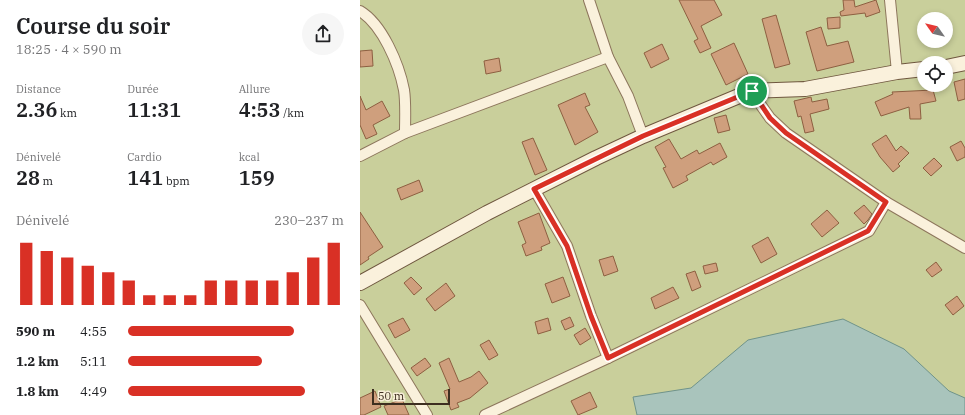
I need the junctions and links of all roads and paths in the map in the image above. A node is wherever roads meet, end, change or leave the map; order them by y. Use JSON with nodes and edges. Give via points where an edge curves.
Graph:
{"nodes":[{"id":1,"x":589,"y":0,"type":"edge"},
{"id":2,"x":890,"y":0,"type":"edge"},
{"id":3,"x":361,"y":12,"type":"edge"},
{"id":4,"x":608,"y":57,"type":"junction"},
{"id":5,"x":965,"y":63,"type":"edge"},
{"id":6,"x":953,"y":66,"type":"edge"},
{"id":7,"x":917,"y":70,"type":"edge"},
{"id":8,"x":897,"y":72,"type":"junction"},
{"id":9,"x":752,"y":91,"type":"junction"},
{"id":10,"x":405,"y":133,"type":"junction"},
{"id":11,"x":643,"y":136,"type":"junction"},
{"id":12,"x":360,"y":156,"type":"edge"},
{"id":13,"x":534,"y":189,"type":"junction"},
{"id":14,"x":886,"y":202,"type":"junction"},
{"id":15,"x":965,"y":248,"type":"edge"},
{"id":16,"x":360,"y":283,"type":"edge"},
{"id":17,"x":360,"y":305,"type":"edge"},
{"id":18,"x":608,"y":358,"type":"junction"},
{"id":19,"x":427,"y":415,"type":"edge"},
{"id":20,"x":485,"y":415,"type":"edge"}],
"edges":[{"from":1,"to":4,"type":"street"},
{"from":2,"to":8,"type":"street"},
{"from":3,"to":10,"type":"street","via":[[379,28],[394,58],[404,90]]},
{"from":4,"to":10,"type":"street"},
{"from":4,"to":11,"type":"street","via":[[628,96]]},
{"from":5,"to":6,"type":"main road"},
{"from":7,"to":8,"type":"main road"},
{"from":8,"to":9,"type":"main road","via":[[805,90]]},
{"from":9,"to":11,"type":"main road"},
{"from":9,"to":14,"type":"street","via":[[770,118],[786,133]]},
{"from":10,"to":12,"type":"street"},
{"from":11,"to":13,"type":"main road"},
{"from":13,"to":16,"type":"main road"},
{"from":13,"to":18,"type":"street","via":[[567,246]]},
{"from":14,"to":15,"type":"street"},
{"from":14,"to":18,"type":"street","via":[[868,231]]},
{"from":17,"to":19,"type":"street"},
{"from":18,"to":20,"type":"street"}]}
